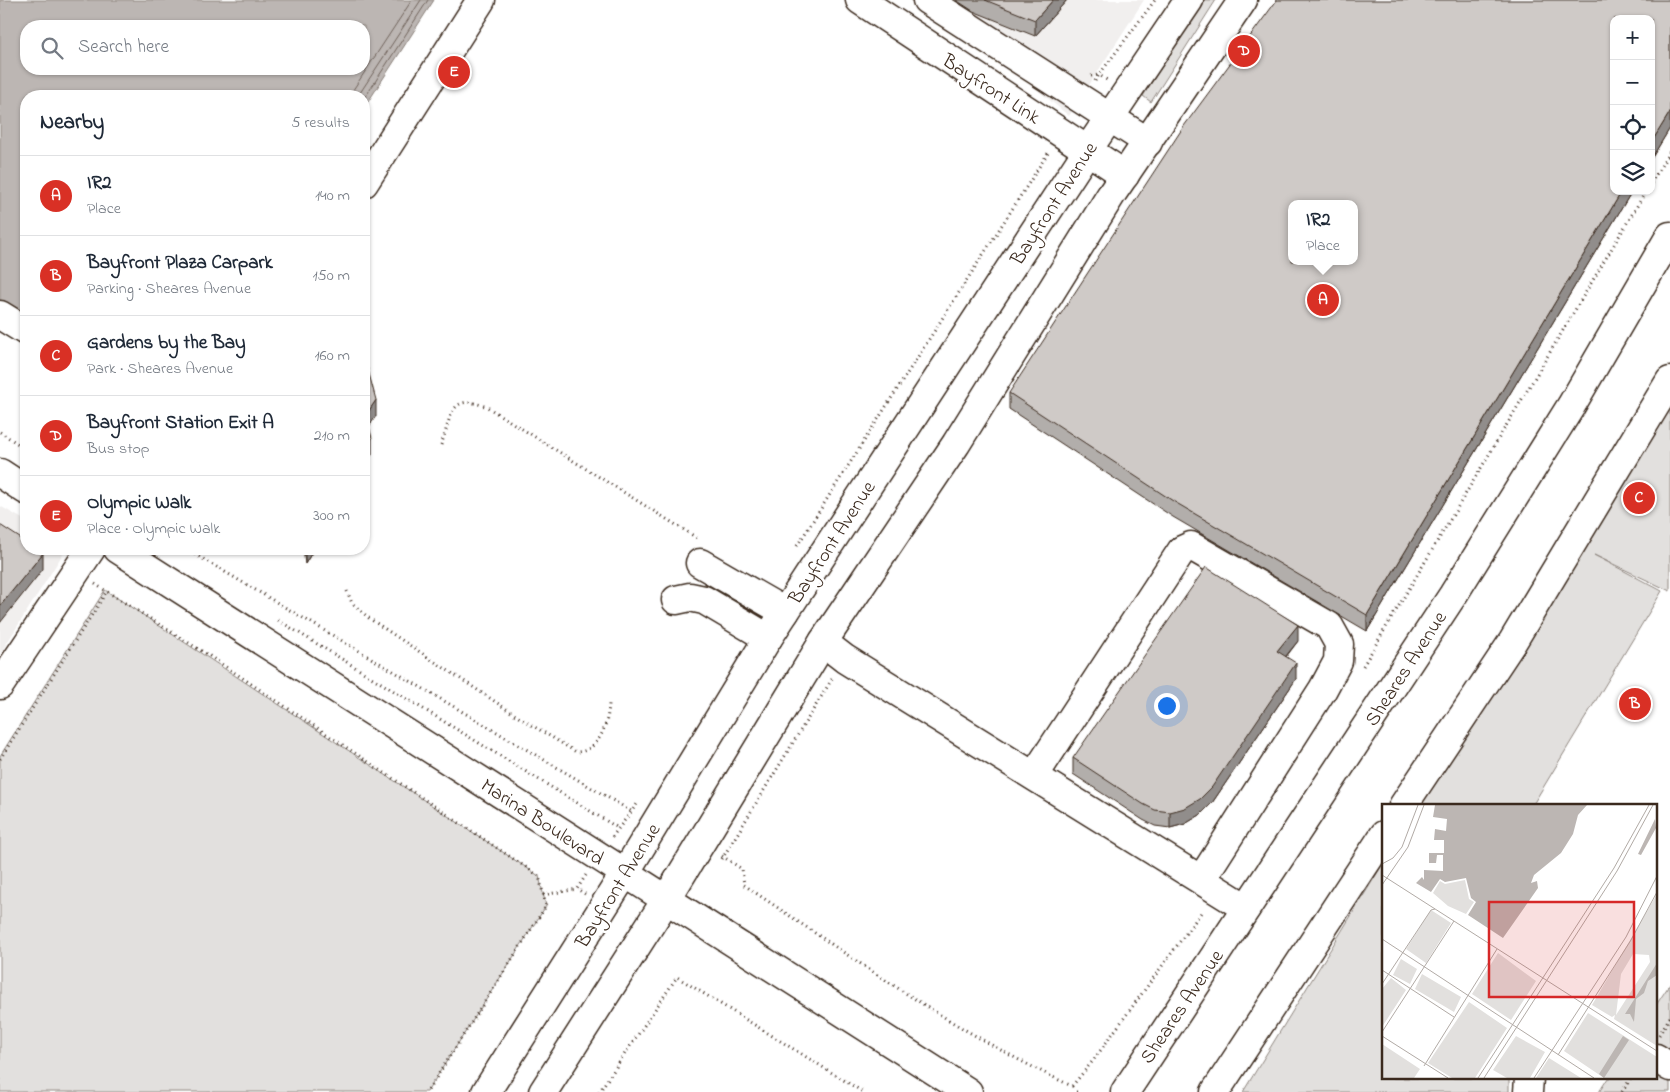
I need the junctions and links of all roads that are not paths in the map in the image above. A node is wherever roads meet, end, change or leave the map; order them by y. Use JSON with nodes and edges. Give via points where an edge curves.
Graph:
{"nodes":[{"id":1,"x":481,"y":0,"type":"edge"},
{"id":2,"x":860,"y":0,"type":"edge"},
{"id":3,"x":927,"y":0,"type":"edge"},
{"id":4,"x":1189,"y":0,"type":"edge"},
{"id":5,"x":1244,"y":0,"type":"edge"},
{"id":6,"x":1110,"y":117,"type":"junction"},
{"id":7,"x":1148,"y":142,"type":"junction"},
{"id":8,"x":1087,"y":151,"type":"junction"},
{"id":9,"x":370,"y":174,"type":"edge"},
{"id":10,"x":1125,"y":175,"type":"junction"},
{"id":11,"x":1670,"y":236,"type":"edge"},
{"id":12,"x":0,"y":315,"type":"edge"},
{"id":13,"x":20,"y":327,"type":"edge"},
{"id":14,"x":1670,"y":381,"type":"edge"},
{"id":15,"x":0,"y":473,"type":"edge"},
{"id":16,"x":20,"y":486,"type":"edge"},
{"id":17,"x":702,"y":553,"type":"road end"},
{"id":18,"x":86,"y":555,"type":"edge"},
{"id":19,"x":127,"y":555,"type":"edge"},
{"id":20,"x":676,"y":600,"type":"dead end"},
{"id":21,"x":785,"y":612,"type":"junction"},
{"id":22,"x":768,"y":638,"type":"junction"},
{"id":23,"x":822,"y":642,"type":"junction"},
{"id":24,"x":0,"y":685,"type":"edge"},
{"id":25,"x":1034,"y":776,"type":"junction"},
{"id":26,"x":1404,"y":804,"type":"edge"},
{"id":27,"x":1382,"y":838,"type":"edge"},
{"id":28,"x":625,"y":874,"type":"junction"},
{"id":29,"x":1209,"y":885,"type":"junction"},
{"id":30,"x":666,"y":900,"type":"junction"},
{"id":31,"x":1246,"y":908,"type":"junction"},
{"id":32,"x":1658,"y":1059,"type":"edge"},
{"id":33,"x":1670,"y":1067,"type":"edge"},
{"id":34,"x":486,"y":1092,"type":"edge"},
{"id":35,"x":544,"y":1092,"type":"edge"},
{"id":36,"x":968,"y":1092,"type":"edge"},
{"id":37,"x":1125,"y":1092,"type":"edge"},
{"id":38,"x":1214,"y":1092,"type":"edge"}],
"edges":[{"from":1,"to":9,"type":"main road"},
{"from":2,"to":8,"type":"main road","name":"Bayfront Link"},
{"from":3,"to":6,"type":"main road","name":"Bayfront Link"},
{"from":4,"to":6,"type":"main road","name":"Bayfront Avenue"},
{"from":5,"to":7,"type":"main road"},
{"from":6,"to":7,"type":"main road","name":"Bayfront Link"},
{"from":6,"to":8,"type":"main road","name":"Bayfront Avenue"},
{"from":7,"to":10,"type":"main road"},
{"from":8,"to":10,"type":"main road","name":"Bayfront Link"},
{"from":8,"to":21,"type":"main road","name":"Bayfront Avenue"},
{"from":10,"to":23,"type":"main road","via":[[956,444]]},
{"from":11,"to":31,"type":"main road","name":"Sheares Avenue","via":[[1571,406],[1453,595]]},
{"from":12,"to":13,"type":"main road"},
{"from":14,"to":26,"type":"main road","via":[[1512,641]]},
{"from":15,"to":16,"type":"main road"},
{"from":17,"to":21,"type":"main road"},
{"from":18,"to":24,"type":"main road"},
{"from":19,"to":28,"type":"main road","name":"Marina Boulevard"},
{"from":20,"to":22,"type":"main road","via":[[690,597],[704,600]]},
{"from":21,"to":22,"type":"main road","name":"Bayfront Avenue"},
{"from":22,"to":28,"type":"main road","name":"Bayfront Avenue"},
{"from":23,"to":25,"type":"main road"},
{"from":23,"to":30,"type":"main road"},
{"from":25,"to":29,"type":"main road"},
{"from":25,"to":29,"type":"main road","via":[[1182,550],[1191,546],[1328,626],[1339,644],[1338,661]]},
{"from":27,"to":38,"type":"main road"},
{"from":28,"to":30,"type":"main road","name":"Marina Boulevard"},
{"from":28,"to":34,"type":"main road","name":"Bayfront Avenue"},
{"from":29,"to":31,"type":"main road"},
{"from":30,"to":35,"type":"main road"},
{"from":30,"to":36,"type":"main road","name":"Marina Boulevard"},
{"from":31,"to":37,"type":"main road","name":"Sheares Avenue"},
{"from":32,"to":33,"type":"main road"}]}
